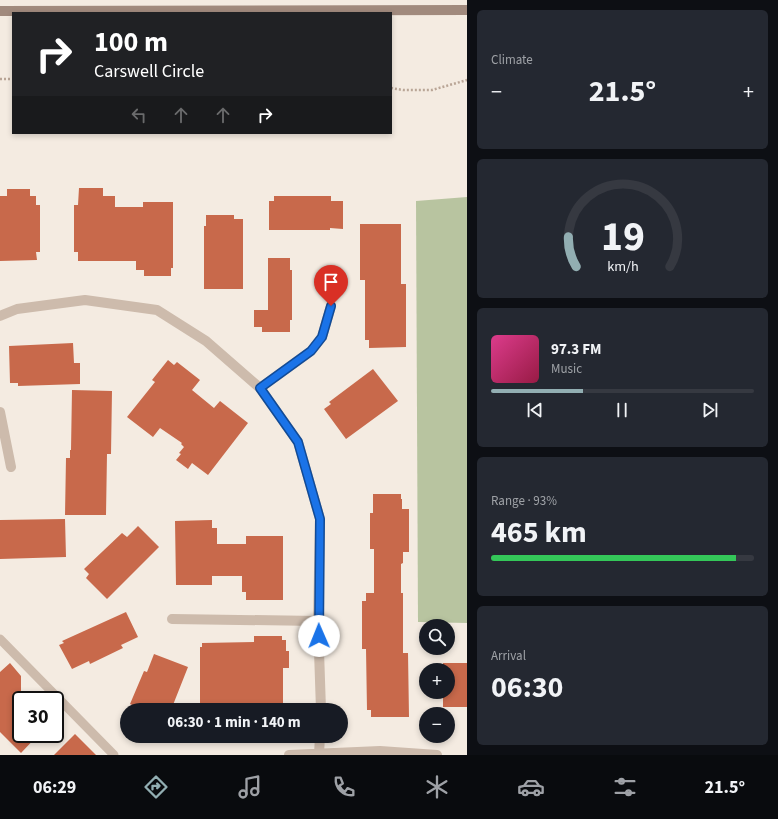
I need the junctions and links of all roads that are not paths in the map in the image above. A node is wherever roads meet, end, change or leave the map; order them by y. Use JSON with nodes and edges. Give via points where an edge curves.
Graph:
{"nodes":[{"id":1,"x":467,"y":10,"type":"edge"},
{"id":2,"x":0,"y":11,"type":"edge"},
{"id":3,"x":331,"y":306,"type":"dead end"},
{"id":4,"x":0,"y":316,"type":"edge"},
{"id":5,"x":260,"y":388,"type":"junction"},
{"id":6,"x":0,"y":412,"type":"edge"},
{"id":7,"x":11,"y":467,"type":"dead end"},
{"id":8,"x":172,"y":619,"type":"dead end"},
{"id":9,"x":318,"y":621,"type":"junction"},
{"id":10,"x":0,"y":639,"type":"edge"},
{"id":11,"x":321,"y":703,"type":"edge"},
{"id":12,"x":320,"y":743,"type":"edge"},
{"id":13,"x":380,"y":753,"type":"edge"},
{"id":14,"x":319,"y":754,"type":"edge"},
{"id":15,"x":114,"y":755,"type":"edge"},
{"id":16,"x":289,"y":755,"type":"edge"},
{"id":17,"x":437,"y":755,"type":"edge"}],
"edges":[{"from":1,"to":2,"type":"main road"},
{"from":3,"to":5,"type":"street","via":[[322,337],[311,351]]},
{"from":4,"to":5,"type":"street","via":[[17,309],[85,300],[157,310],[206,341]]},
{"from":5,"to":9,"type":"street","via":[[298,442],[320,519]]},
{"from":6,"to":7,"type":"street"},
{"from":8,"to":9,"type":"street"},
{"from":9,"to":11,"type":"street"},
{"from":10,"to":15,"type":"lane"},
{"from":12,"to":14,"type":"street"},
{"from":13,"to":14,"type":"street"},
{"from":13,"to":17,"type":"street"},
{"from":14,"to":16,"type":"street"}]}
